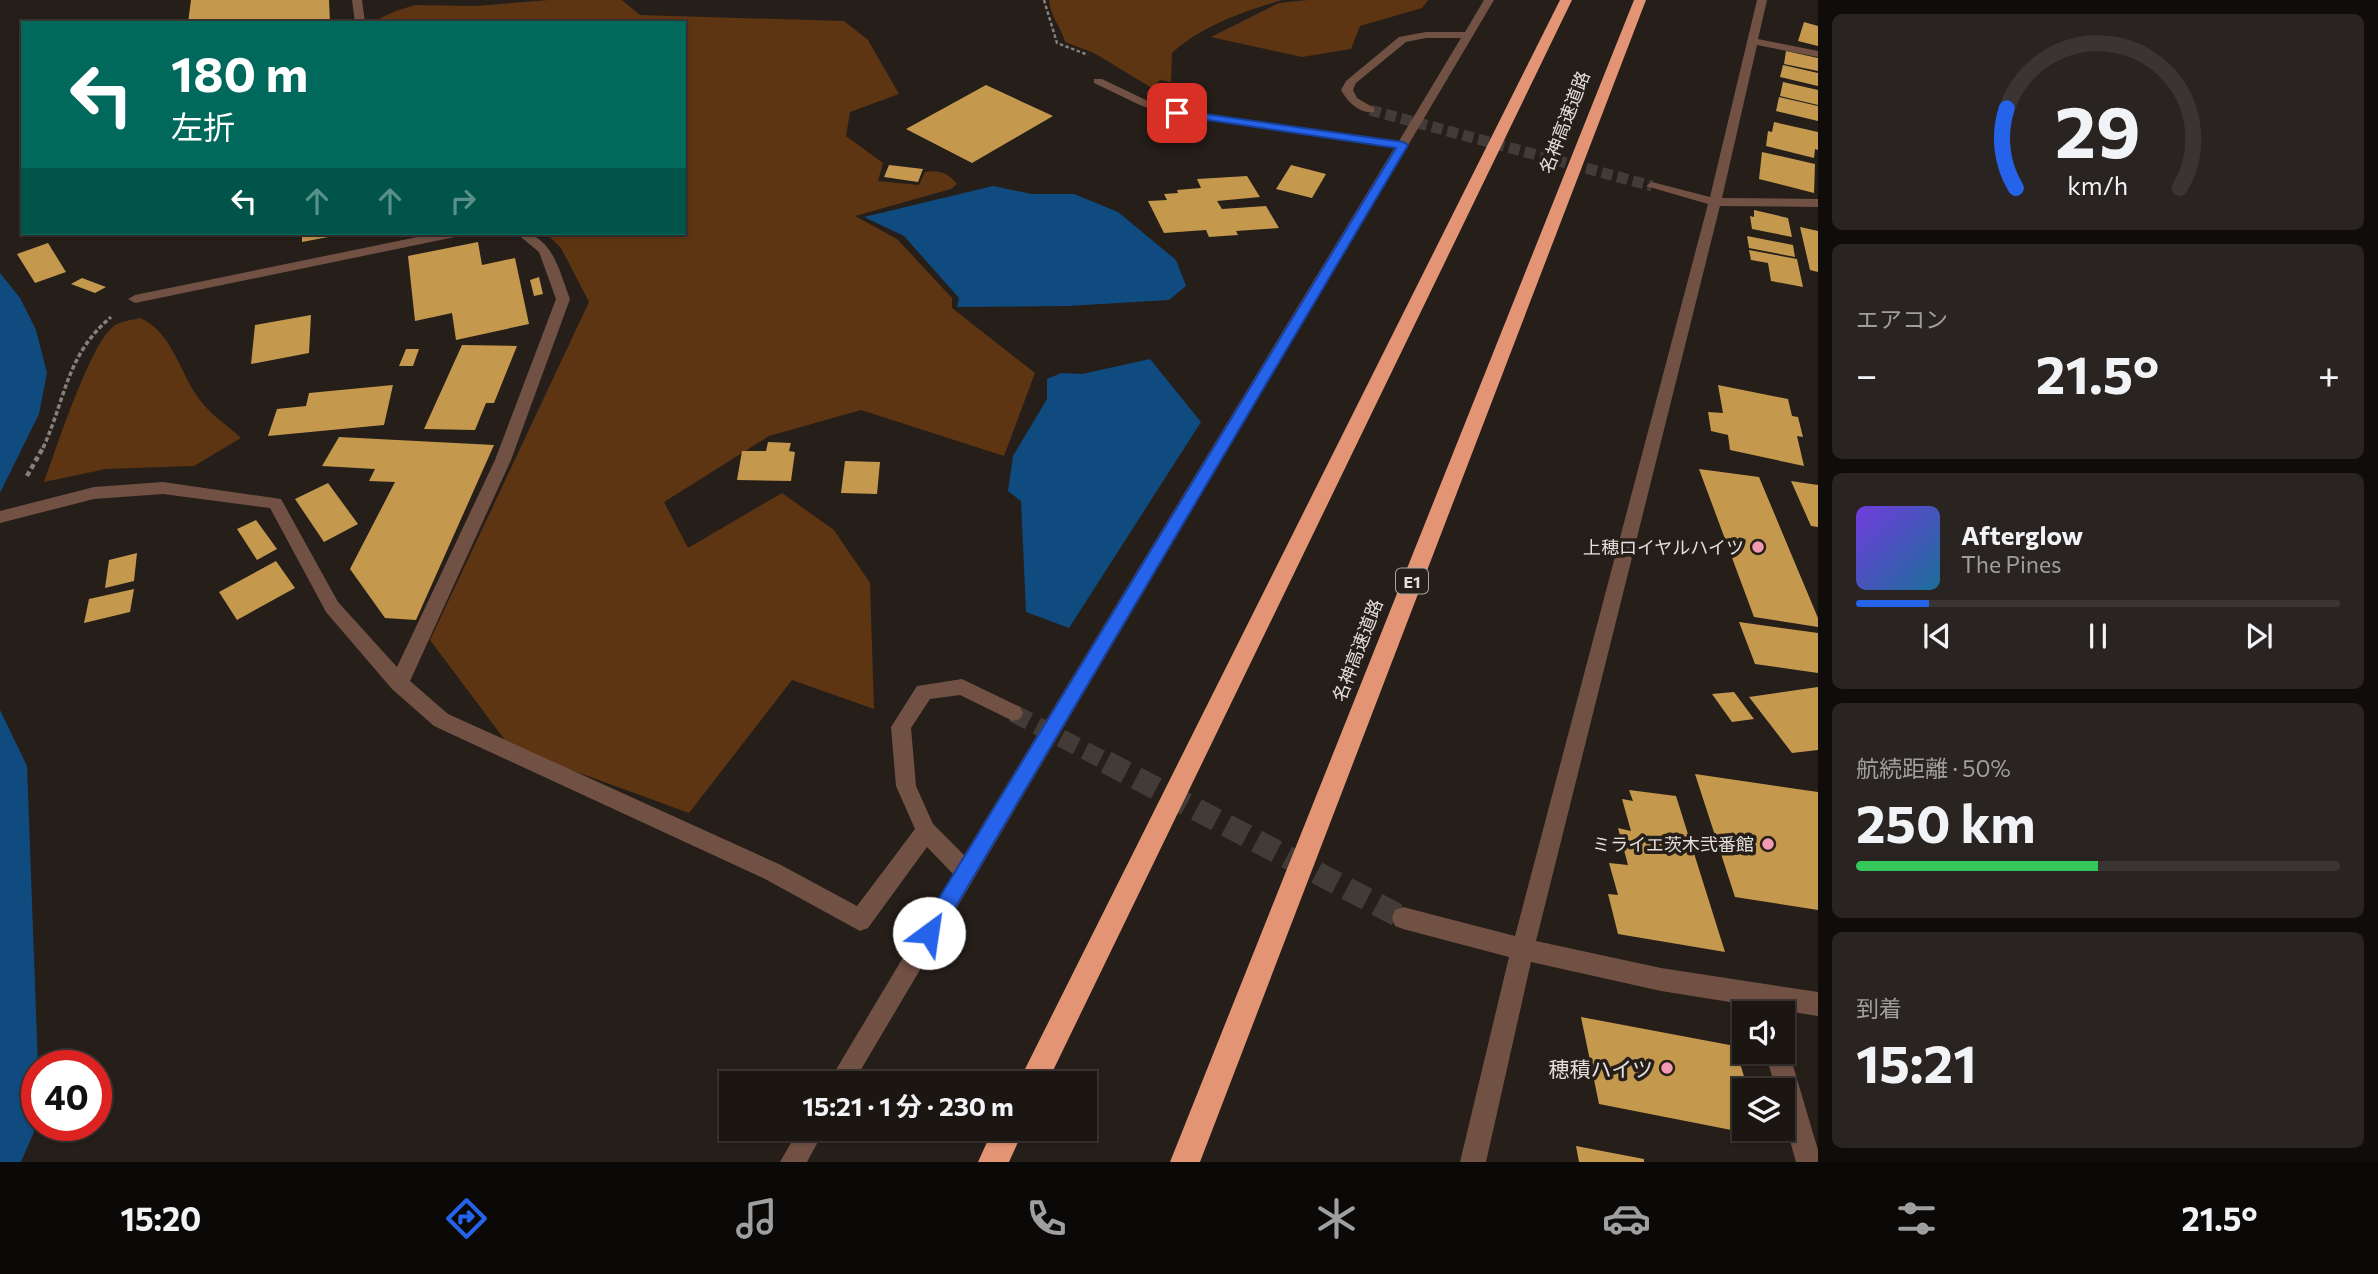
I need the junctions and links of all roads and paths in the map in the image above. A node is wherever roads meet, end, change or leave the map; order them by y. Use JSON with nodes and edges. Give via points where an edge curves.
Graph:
{"nodes":[{"id":1,"x":357,"y":0,"type":"edge"},
{"id":2,"x":1489,"y":0,"type":"edge"},
{"id":3,"x":1566,"y":0,"type":"edge"},
{"id":4,"x":1640,"y":0,"type":"edge"},
{"id":5,"x":1762,"y":0,"type":"edge"},
{"id":6,"x":360,"y":21,"type":"edge"},
{"id":7,"x":1468,"y":35,"type":"junction"},
{"id":8,"x":1752,"y":41,"type":"junction"},
{"id":9,"x":1818,"y":54,"type":"edge"},
{"id":10,"x":1098,"y":81,"type":"dead end"},
{"id":11,"x":1370,"y":110,"type":"tunnel mouth"},
{"id":12,"x":1403,"y":145,"type":"junction"},
{"id":13,"x":1652,"y":186,"type":"tunnel mouth"},
{"id":14,"x":1715,"y":202,"type":"junction"},
{"id":15,"x":1818,"y":203,"type":"edge"},
{"id":16,"x":445,"y":235,"type":"edge"},
{"id":17,"x":525,"y":235,"type":"edge"},
{"id":18,"x":135,"y":299,"type":"joint"},
{"id":19,"x":1,"y":517,"type":"edge"},
{"id":20,"x":399,"y":683,"type":"junction"},
{"id":21,"x":1013,"y":713,"type":"tunnel mouth"},
{"id":22,"x":926,"y":831,"type":"junction"},
{"id":23,"x":966,"y":872,"type":"junction"},
{"id":24,"x":1403,"y":918,"type":"tunnel mouth"},
{"id":25,"x":1522,"y":951,"type":"junction"},
{"id":26,"x":1745,"y":1001,"type":"edge"},
{"id":27,"x":1795,"y":1004,"type":"edge"},
{"id":28,"x":1818,"y":1004,"type":"edge"},
{"id":29,"x":1780,"y":1064,"type":"edge"},
{"id":30,"x":847,"y":1071,"type":"edge"},
{"id":31,"x":1038,"y":1071,"type":"edge"},
{"id":32,"x":806,"y":1141,"type":"edge"},
{"id":33,"x":1003,"y":1141,"type":"edge"},
{"id":34,"x":793,"y":1162,"type":"edge"},
{"id":35,"x":993,"y":1162,"type":"edge"},
{"id":36,"x":1185,"y":1162,"type":"edge"},
{"id":37,"x":1474,"y":1162,"type":"edge"},
{"id":38,"x":1809,"y":1162,"type":"edge"}],
"edges":[{"from":1,"to":6,"type":"street"},
{"from":2,"to":7,"type":"street"},
{"from":3,"to":31,"type":"highway"},
{"from":4,"to":36,"type":"highway","name":"名神高速道路","number":"E1"},
{"from":5,"to":8,"type":"street"},
{"from":7,"to":11,"type":"street","via":[[1403,38],[1351,81],[1347,90],[1352,100]]},
{"from":7,"to":12,"type":"street"},
{"from":8,"to":9,"type":"street"},
{"from":8,"to":14,"type":"street"},
{"from":10,"to":12,"type":"street","via":[[1177,113]]},
{"from":12,"to":23,"type":"street"},
{"from":13,"to":14,"type":"street"},
{"from":14,"to":15,"type":"street"},
{"from":14,"to":25,"type":"street"},
{"from":16,"to":18,"type":"street"},
{"from":17,"to":20,"type":"street","via":[[545,250],[563,299],[503,460]]},
{"from":18,"to":19,"type":"path","via":[[93,329],[70,367],[45,443]]},
{"from":19,"to":20,"type":"street","via":[[94,493],[163,488],[275,503],[332,607]]},
{"from":20,"to":22,"type":"street","via":[[441,720],[773,872],[860,920]]},
{"from":21,"to":22,"type":"street","via":[[962,687],[924,692],[901,727],[906,786]]},
{"from":22,"to":23,"type":"street"},
{"from":23,"to":30,"type":"street"},
{"from":24,"to":25,"type":"street"},
{"from":25,"to":26,"type":"street"},
{"from":25,"to":37,"type":"street"},
{"from":27,"to":28,"type":"street"},
{"from":29,"to":38,"type":"street"},
{"from":32,"to":34,"type":"street"},
{"from":33,"to":35,"type":"highway"}]}
